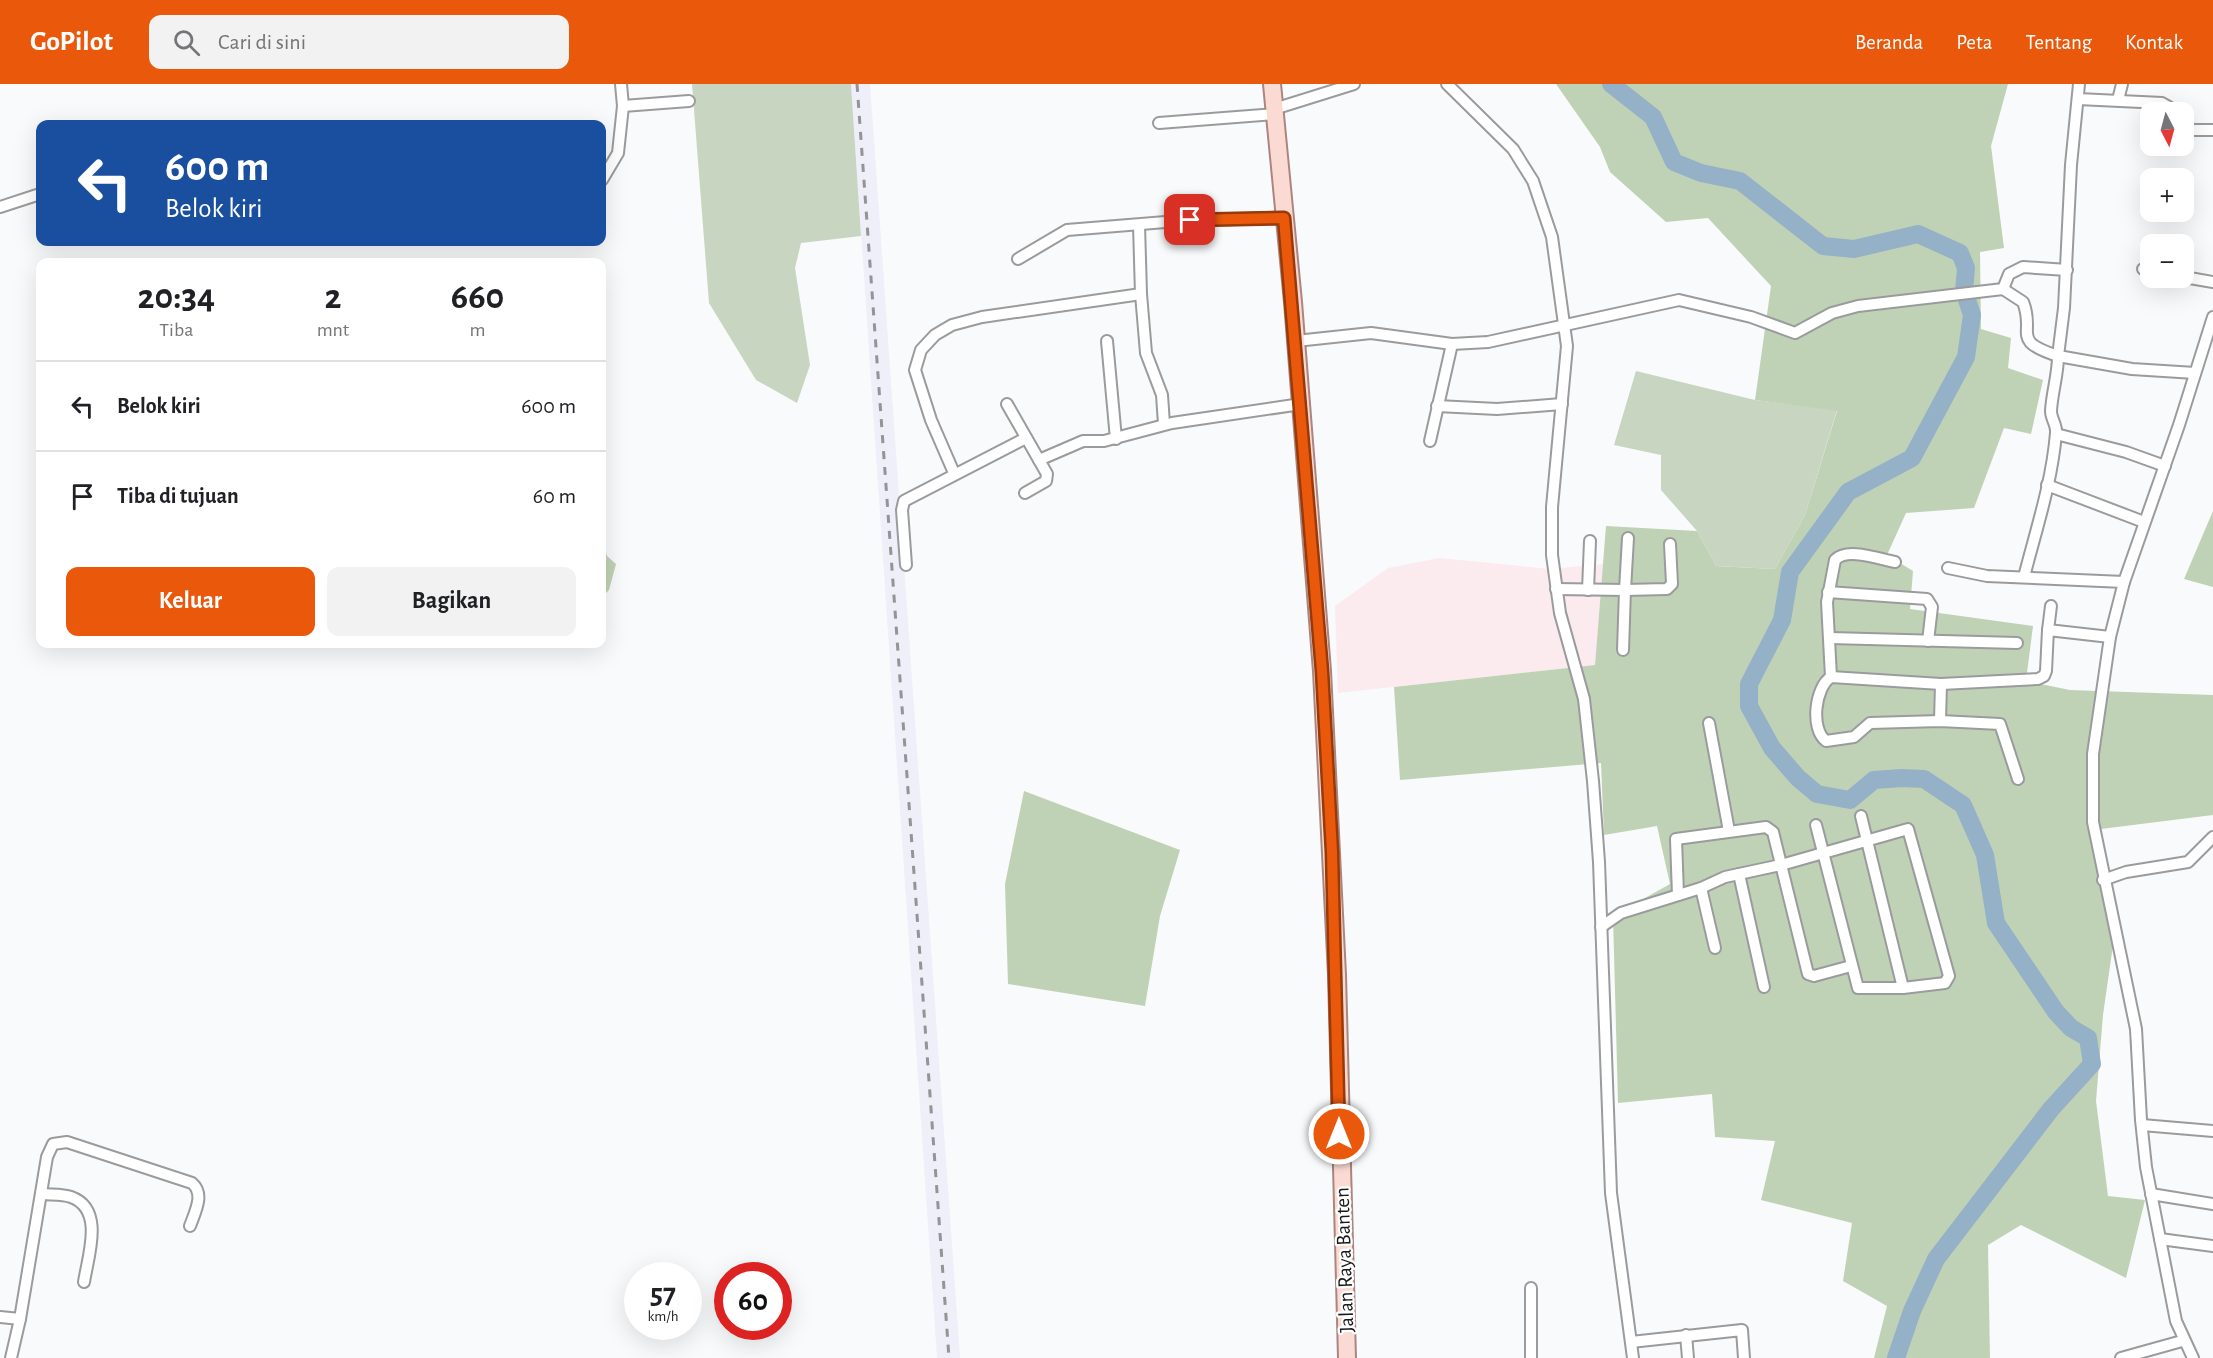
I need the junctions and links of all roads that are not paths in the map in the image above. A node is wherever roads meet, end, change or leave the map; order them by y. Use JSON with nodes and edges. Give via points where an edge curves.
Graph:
{"nodes":[{"id":1,"x":621,"y":84,"type":"edge"},
{"id":2,"x":1272,"y":84,"type":"edge"},
{"id":3,"x":1354,"y":84,"type":"edge"},
{"id":4,"x":1447,"y":84,"type":"edge"},
{"id":5,"x":2079,"y":84,"type":"edge"},
{"id":6,"x":2122,"y":84,"type":"edge"},
{"id":7,"x":2078,"y":99,"type":"junction"},
{"id":8,"x":2118,"y":100,"type":"junction"},
{"id":9,"x":689,"y":101,"type":"dead end"},
{"id":10,"x":2142,"y":102,"type":"edge"},
{"id":11,"x":623,"y":106,"type":"junction"},
{"id":12,"x":1274,"y":111,"type":"junction"},
{"id":13,"x":1160,"y":123,"type":"dead end"},
{"id":14,"x":2194,"y":130,"type":"edge"},
{"id":15,"x":2213,"y":130,"type":"edge"},
{"id":16,"x":606,"y":173,"type":"edge"},
{"id":17,"x":36,"y":195,"type":"edge"},
{"id":18,"x":0,"y":207,"type":"edge"},
{"id":19,"x":1284,"y":218,"type":"junction"},
{"id":20,"x":1138,"y":225,"type":"junction"},
{"id":21,"x":1018,"y":259,"type":"dead end"},
{"id":22,"x":2067,"y":270,"type":"junction"},
{"id":23,"x":2194,"y":279,"type":"edge"},
{"id":24,"x":2213,"y":282,"type":"edge"},
{"id":25,"x":1999,"y":290,"type":"junction"},
{"id":26,"x":1141,"y":294,"type":"junction"},
{"id":27,"x":2213,"y":317,"type":"edge"},
{"id":28,"x":1564,"y":324,"type":"junction"},
{"id":29,"x":1107,"y":341,"type":"dead end"},
{"id":30,"x":1296,"y":341,"type":"junction"},
{"id":31,"x":1452,"y":344,"type":"junction"},
{"id":32,"x":2058,"y":356,"type":"junction"},
{"id":33,"x":2195,"y":373,"type":"junction"},
{"id":34,"x":1007,"y":404,"type":"dead end"},
{"id":35,"x":1300,"y":404,"type":"junction"},
{"id":36,"x":1562,"y":404,"type":"junction"},
{"id":37,"x":1437,"y":406,"type":"junction"},
{"id":38,"x":1164,"y":424,"type":"junction"},
{"id":39,"x":2056,"y":434,"type":"junction"},
{"id":40,"x":1026,"y":438,"type":"junction"},
{"id":41,"x":1116,"y":439,"type":"junction"},
{"id":42,"x":1430,"y":441,"type":"dead end"},
{"id":43,"x":1039,"y":460,"type":"junction"},
{"id":44,"x":2165,"y":466,"type":"junction"},
{"id":45,"x":954,"y":473,"type":"junction"},
{"id":46,"x":2047,"y":485,"type":"junction"},
{"id":47,"x":1025,"y":493,"type":"dead end"},
{"id":48,"x":2144,"y":522,"type":"junction"},
{"id":49,"x":1629,"y":538,"type":"dead end"},
{"id":50,"x":1590,"y":541,"type":"dead end"},
{"id":51,"x":1670,"y":544,"type":"dead end"},
{"id":52,"x":1895,"y":562,"type":"dead end"},
{"id":53,"x":906,"y":565,"type":"dead end"},
{"id":54,"x":1948,"y":568,"type":"dead end"},
{"id":55,"x":2024,"y":577,"type":"junction"},
{"id":56,"x":2124,"y":582,"type":"junction"},
{"id":57,"x":1556,"y":589,"type":"junction"},
{"id":58,"x":1588,"y":590,"type":"junction"},
{"id":59,"x":1626,"y":590,"type":"junction"},
{"id":60,"x":1828,"y":592,"type":"junction"},
{"id":61,"x":2051,"y":606,"type":"dead end"},
{"id":62,"x":2048,"y":630,"type":"junction"},
{"id":63,"x":1830,"y":638,"type":"junction"},
{"id":64,"x":2110,"y":638,"type":"junction"},
{"id":65,"x":1928,"y":641,"type":"junction"},
{"id":66,"x":2017,"y":643,"type":"dead end"},
{"id":67,"x":1623,"y":650,"type":"dead end"},
{"id":68,"x":1831,"y":677,"type":"junction"},
{"id":69,"x":1941,"y":684,"type":"junction"},
{"id":70,"x":1940,"y":721,"type":"junction"},
{"id":71,"x":1709,"y":723,"type":"dead end"},
{"id":72,"x":2018,"y":779,"type":"dead end"},
{"id":73,"x":1861,"y":816,"type":"dead end"},
{"id":74,"x":1816,"y":825,"type":"dead end"},
{"id":75,"x":1729,"y":831,"type":"junction"},
{"id":76,"x":2213,"y":837,"type":"edge"},
{"id":77,"x":1866,"y":842,"type":"junction"},
{"id":78,"x":1823,"y":853,"type":"junction"},
{"id":79,"x":1781,"y":865,"type":"junction"},
{"id":80,"x":1739,"y":874,"type":"junction"},
{"id":81,"x":2103,"y":880,"type":"junction"},
{"id":82,"x":1701,"y":888,"type":"junction"},
{"id":83,"x":1678,"y":895,"type":"junction"},
{"id":84,"x":1601,"y":927,"type":"junction"},
{"id":85,"x":1715,"y":948,"type":"dead end"},
{"id":86,"x":1851,"y":966,"type":"junction"},
{"id":87,"x":1764,"y":987,"type":"dead end"},
{"id":88,"x":1903,"y":988,"type":"junction"},
{"id":89,"x":2142,"y":1125,"type":"junction"},
{"id":90,"x":2213,"y":1131,"type":"edge"},
{"id":91,"x":42,"y":1194,"type":"junction"},
{"id":92,"x":2151,"y":1194,"type":"junction"},
{"id":93,"x":2213,"y":1204,"type":"edge"},
{"id":94,"x":190,"y":1226,"type":"dead end"},
{"id":95,"x":2160,"y":1239,"type":"junction"},
{"id":96,"x":2213,"y":1246,"type":"edge"},
{"id":97,"x":84,"y":1282,"type":"dead end"},
{"id":98,"x":1531,"y":1288,"type":"dead end"},
{"id":99,"x":0,"y":1317,"type":"edge"},
{"id":100,"x":20,"y":1319,"type":"junction"},
{"id":101,"x":1686,"y":1335,"type":"junction"},
{"id":102,"x":2182,"y":1341,"type":"junction"},
{"id":103,"x":1631,"y":1342,"type":"junction"},
{"id":104,"x":10,"y":1358,"type":"edge"},
{"id":105,"x":1347,"y":1358,"type":"edge"},
{"id":106,"x":1531,"y":1358,"type":"edge"},
{"id":107,"x":1633,"y":1358,"type":"edge"},
{"id":108,"x":1688,"y":1358,"type":"edge"},
{"id":109,"x":1744,"y":1358,"type":"edge"},
{"id":110,"x":2121,"y":1358,"type":"edge"},
{"id":111,"x":2193,"y":1358,"type":"edge"}],
"edges":[{"from":1,"to":11,"type":"street"},
{"from":2,"to":12,"type":"main road","name":"Jalan Raya Banten"},
{"from":3,"to":12,"type":"street"},
{"from":4,"to":28,"type":"street","via":[[1513,149],[1533,181],[1552,237]]},
{"from":5,"to":7,"type":"street"},
{"from":6,"to":8,"type":"street"},
{"from":7,"to":8,"type":"street"},
{"from":7,"to":22,"type":"street","via":[[2070,165]]},
{"from":8,"to":10,"type":"street"},
{"from":9,"to":11,"type":"street"},
{"from":11,"to":16,"type":"street","via":[[618,153]]},
{"from":12,"to":13,"type":"street"},
{"from":12,"to":19,"type":"main road","name":"Jalan Raya Banten"},
{"from":14,"to":15,"type":"street"},
{"from":17,"to":18,"type":"street"},
{"from":19,"to":20,"type":"street"},
{"from":19,"to":30,"type":"main road","name":"Jalan Raya Banten"},
{"from":20,"to":21,"type":"street","via":[[1067,230]]},
{"from":20,"to":26,"type":"street"},
{"from":22,"to":25,"type":"street","via":[[2023,267],[2009,274]]},
{"from":22,"to":32,"type":"street"},
{"from":23,"to":24,"type":"street"},
{"from":25,"to":28,"type":"street","via":[[1871,304],[1832,313],[1795,333],[1751,317],[1679,300]]},
{"from":25,"to":32,"type":"street","via":[[2023,302],[2027,338],[2037,349]]},
{"from":26,"to":38,"type":"street","via":[[1146,353],[1162,395]]},
{"from":26,"to":45,"type":"street","via":[[982,317],[952,324],[934,335],[921,350],[915,370]]},
{"from":27,"to":33,"type":"street"},
{"from":28,"to":31,"type":"street","via":[[1515,338]]},
{"from":28,"to":36,"type":"street","via":[[1567,360]]},
{"from":29,"to":41,"type":"street"},
{"from":30,"to":31,"type":"street","via":[[1371,333]]},
{"from":30,"to":35,"type":"main road","name":"Jalan Raya Banten"},
{"from":31,"to":37,"type":"street"},
{"from":32,"to":33,"type":"street","via":[[2132,369]]},
{"from":32,"to":39,"type":"street","via":[[2051,411]]},
{"from":33,"to":44,"type":"street"},
{"from":34,"to":40,"type":"street"},
{"from":35,"to":38,"type":"street"},
{"from":35,"to":105,"type":"main road","name":"Jalan Raya Banten","via":[[1332,852]]},
{"from":36,"to":37,"type":"street","via":[[1497,409]]},
{"from":36,"to":57,"type":"street","via":[[1551,515]]},
{"from":37,"to":42,"type":"street"},
{"from":38,"to":41,"type":"street"},
{"from":39,"to":44,"type":"street"},
{"from":39,"to":46,"type":"street"},
{"from":40,"to":43,"type":"street"},
{"from":40,"to":45,"type":"street"},
{"from":41,"to":43,"type":"street","via":[[1083,441]]},
{"from":43,"to":47,"type":"street","via":[[1047,474],[1046,481]]},
{"from":44,"to":48,"type":"street"},
{"from":45,"to":53,"type":"street","via":[[904,501]]},
{"from":46,"to":48,"type":"street"},
{"from":46,"to":55,"type":"street"},
{"from":48,"to":56,"type":"street"},
{"from":49,"to":59,"type":"street"},
{"from":50,"to":58,"type":"street"},
{"from":51,"to":59,"type":"street","via":[[1672,584],[1667,589]]},
{"from":52,"to":60,"type":"street","via":[[1849,554],[1838,556]]},
{"from":54,"to":55,"type":"street","via":[[1987,576]]},
{"from":55,"to":56,"type":"street"},
{"from":56,"to":64,"type":"street"},
{"from":57,"to":58,"type":"street"},
{"from":57,"to":84,"type":"street","via":[[1584,699],[1594,792]]},
{"from":58,"to":59,"type":"street"},
{"from":59,"to":67,"type":"street"},
{"from":60,"to":63,"type":"street"},
{"from":60,"to":65,"type":"street","via":[[1927,599],[1932,607]]},
{"from":61,"to":62,"type":"street"},
{"from":62,"to":64,"type":"street"},
{"from":62,"to":69,"type":"street","via":[[2046,671],[2042,678]]},
{"from":63,"to":65,"type":"street"},
{"from":63,"to":68,"type":"street"},
{"from":64,"to":81,"type":"street","via":[[2093,754],[2093,822]]},
{"from":65,"to":66,"type":"street"},
{"from":68,"to":69,"type":"street"},
{"from":68,"to":70,"type":"street","via":[[1823,686],[1816,708],[1820,735],[1826,741],[1854,737],[1870,723]]},
{"from":69,"to":70,"type":"street"},
{"from":70,"to":72,"type":"street","via":[[2000,724]]},
{"from":71,"to":75,"type":"street"},
{"from":73,"to":77,"type":"street"},
{"from":74,"to":78,"type":"street"},
{"from":75,"to":79,"type":"street","via":[[1770,829]]},
{"from":75,"to":83,"type":"street","via":[[1676,839]]},
{"from":76,"to":81,"type":"street","via":[[2188,862],[2126,872]]},
{"from":77,"to":78,"type":"street"},
{"from":77,"to":88,"type":"street"},
{"from":77,"to":88,"type":"street","via":[[1909,830],[1948,971],[1945,983]]},
{"from":78,"to":79,"type":"street"},
{"from":78,"to":86,"type":"street"},
{"from":79,"to":80,"type":"street"},
{"from":79,"to":86,"type":"street","via":[[1808,974]]},
{"from":80,"to":82,"type":"street"},
{"from":80,"to":87,"type":"street"},
{"from":81,"to":89,"type":"street","via":[[2136,1029]]},
{"from":82,"to":83,"type":"street"},
{"from":82,"to":85,"type":"street"},
{"from":83,"to":84,"type":"street","via":[[1621,913]]},
{"from":84,"to":103,"type":"street","via":[[1611,1192]]},
{"from":86,"to":88,"type":"street","via":[[1860,990]]},
{"from":89,"to":90,"type":"street"},
{"from":89,"to":92,"type":"street"},
{"from":91,"to":94,"type":"street","via":[[50,1149],[54,1144],[67,1142],[192,1183],[199,1195]]},
{"from":91,"to":97,"type":"street","via":[[71,1197],[90,1214]]},
{"from":91,"to":100,"type":"street"},
{"from":92,"to":93,"type":"street"},
{"from":92,"to":95,"type":"street"},
{"from":95,"to":96,"type":"street"},
{"from":95,"to":102,"type":"street"},
{"from":98,"to":106,"type":"street"},
{"from":99,"to":100,"type":"street"},
{"from":100,"to":104,"type":"street"},
{"from":101,"to":103,"type":"street"},
{"from":101,"to":108,"type":"street"},
{"from":101,"to":109,"type":"street","via":[[1742,1330]]},
{"from":102,"to":110,"type":"street"},
{"from":102,"to":111,"type":"street"},
{"from":103,"to":107,"type":"street"}]}
